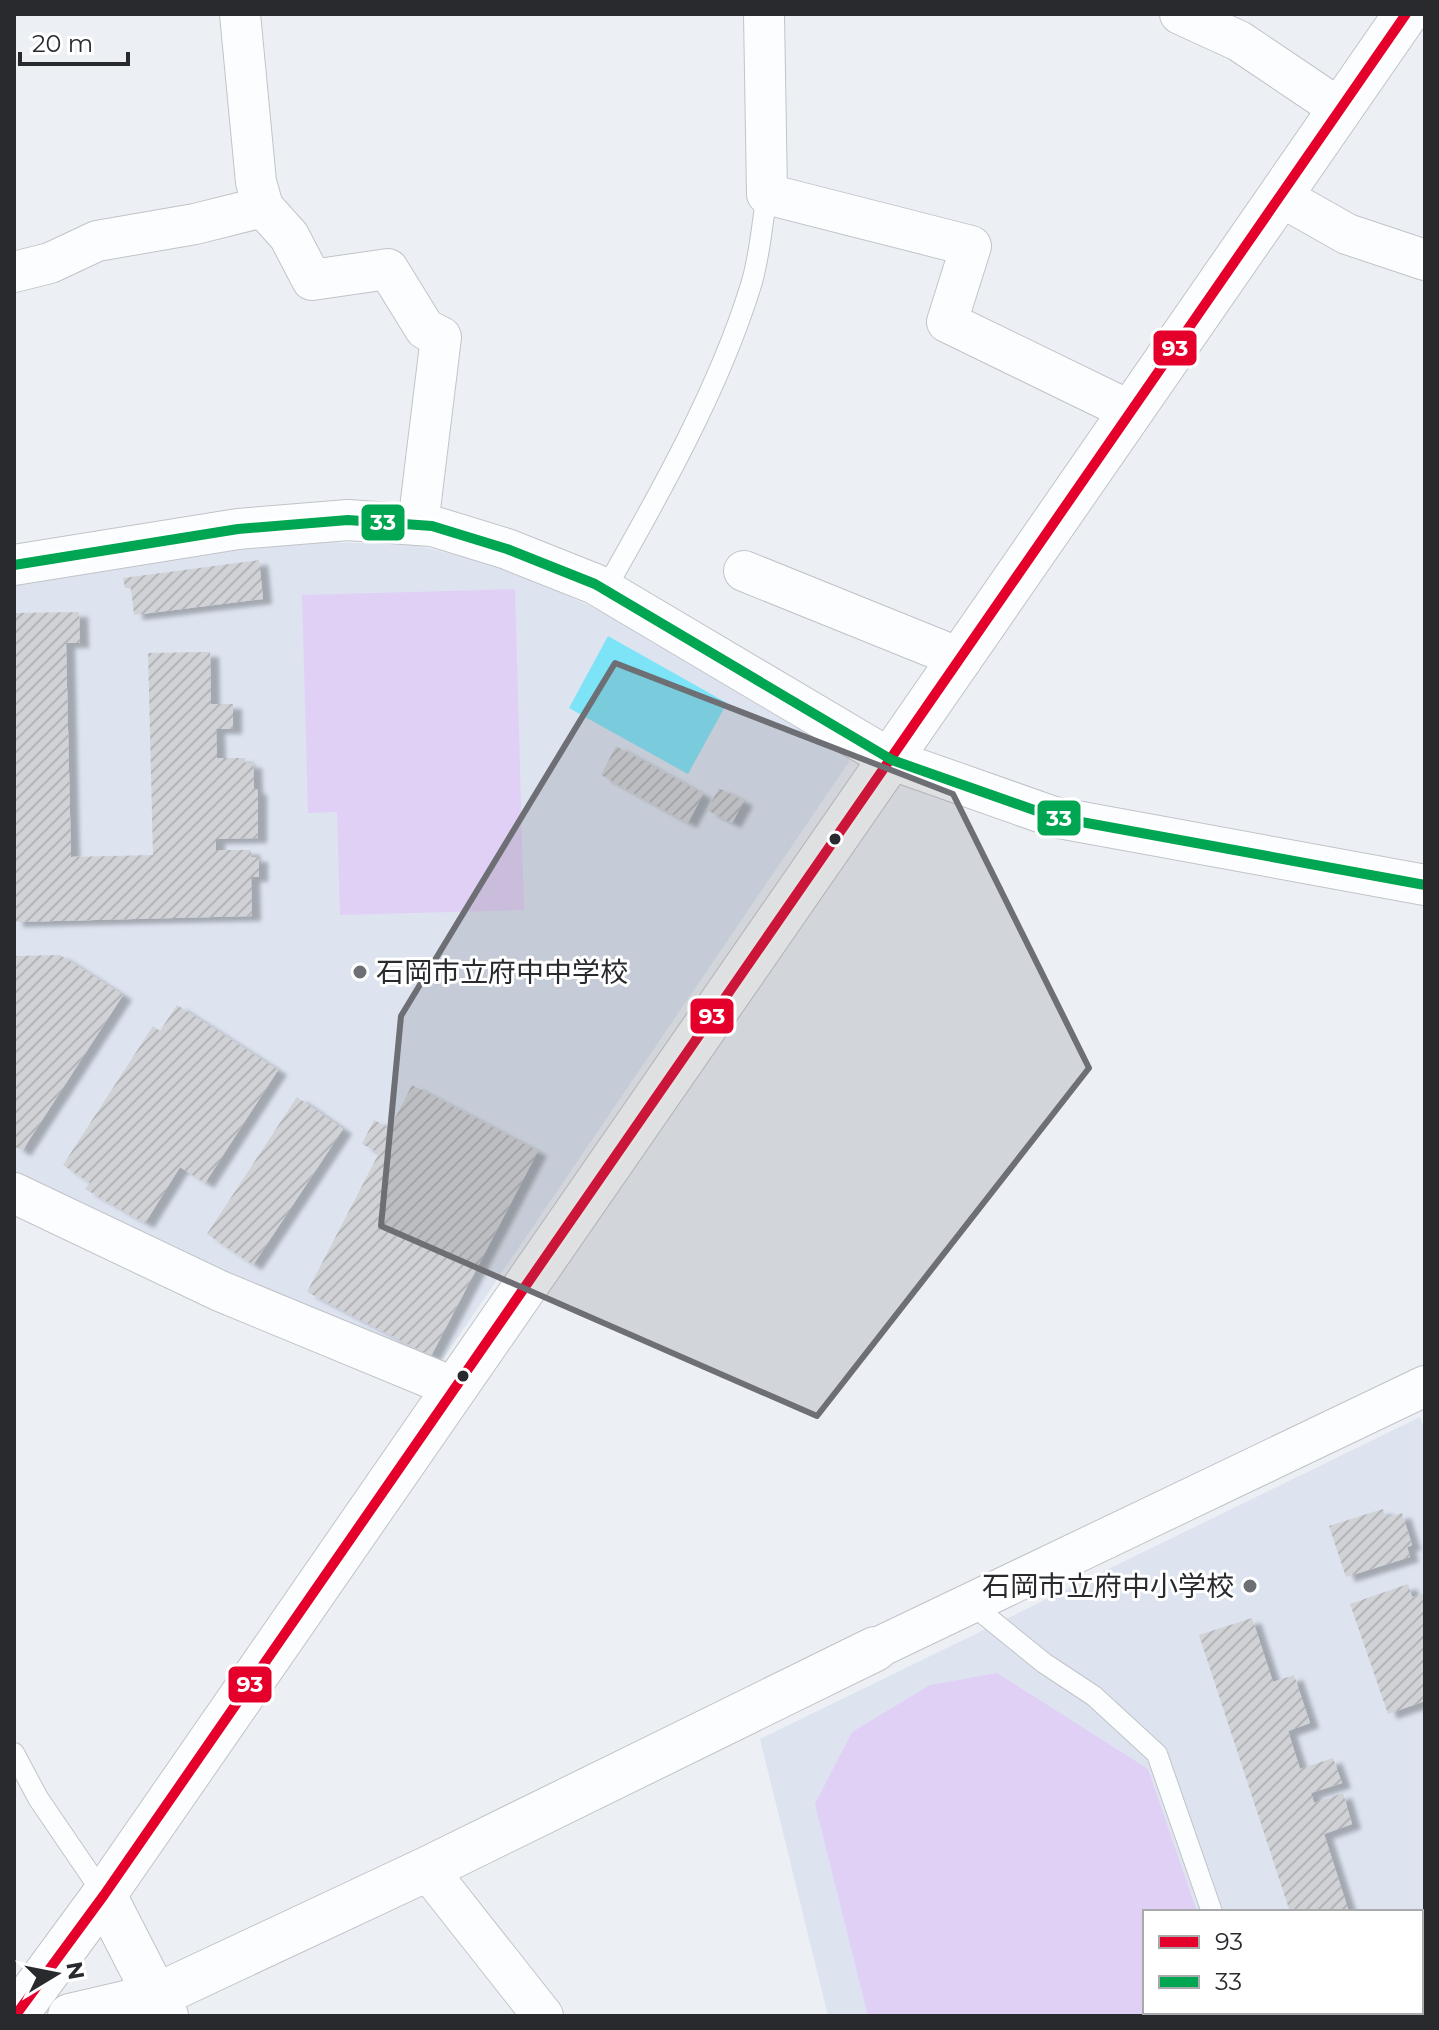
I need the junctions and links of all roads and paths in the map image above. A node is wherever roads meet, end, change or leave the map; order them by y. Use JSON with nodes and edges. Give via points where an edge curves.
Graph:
{"nodes":[{"id":1,"x":240,"y":14,"type":"edge"},
{"id":2,"x":764,"y":14,"type":"edge"},
{"id":3,"x":1180,"y":14,"type":"edge"},
{"id":4,"x":1406,"y":14,"type":"edge"},
{"id":5,"x":1340,"y":109,"type":"junction"},
{"id":6,"x":767,"y":194,"type":"junction"},
{"id":7,"x":1280,"y":196,"type":"junction"},
{"id":8,"x":263,"y":207,"type":"junction"},
{"id":9,"x":1425,"y":260,"type":"edge"},
{"id":10,"x":14,"y":272,"type":"edge"},
{"id":11,"x":1130,"y":411,"type":"junction"},
{"id":12,"x":418,"y":525,"type":"junction"},
{"id":13,"x":14,"y":565,"type":"edge"},
{"id":14,"x":744,"y":571,"type":"dead end"},
{"id":15,"x":605,"y":590,"type":"junction"},
{"id":16,"x":962,"y":659,"type":"junction"},
{"id":17,"x":892,"y":760,"type":"junction"},
{"id":18,"x":1425,"y":885,"type":"edge"},
{"id":19,"x":14,"y":1193,"type":"edge"},
{"id":20,"x":1425,"y":1386,"type":"edge"},
{"id":21,"x":455,"y":1388,"type":"junction"},
{"id":22,"x":970,"y":1603,"type":"junction"},
{"id":23,"x":875,"y":1649,"type":"joint"},
{"id":24,"x":14,"y":1753,"type":"edge"},
{"id":25,"x":427,"y":1869,"type":"junction"},
{"id":26,"x":104,"y":1895,"type":"junction"},
{"id":27,"x":1211,"y":1910,"type":"edge"},
{"id":28,"x":161,"y":2006,"type":"edge"},
{"id":29,"x":15,"y":2016,"type":"edge"},
{"id":30,"x":70,"y":2016,"type":"edge"},
{"id":31,"x":543,"y":2016,"type":"edge"}],
"edges":[{"from":1,"to":8,"type":"street"},
{"from":2,"to":6,"type":"street"},
{"from":3,"to":5,"type":"street","via":[[1239,41]]},
{"from":4,"to":5,"type":"street"},
{"from":5,"to":7,"type":"street"},
{"from":6,"to":11,"type":"street","via":[[971,246],[947,322]]},
{"from":6,"to":15,"type":"lane","via":[[752,283],[719,368]]},
{"from":7,"to":9,"type":"street","via":[[1347,234]]},
{"from":7,"to":11,"type":"street"},
{"from":8,"to":10,"type":"street","via":[[97,241],[50,263]]},
{"from":8,"to":12,"type":"street","via":[[289,236],[312,280],[388,269],[425,329],[441,337]]},
{"from":11,"to":16,"type":"street"},
{"from":12,"to":13,"type":"street","via":[[348,520],[238,529]]},
{"from":12,"to":15,"type":"street","via":[[507,549]]},
{"from":14,"to":16,"type":"street"},
{"from":15,"to":17,"type":"street"},
{"from":16,"to":17,"type":"street"},
{"from":17,"to":18,"type":"street","via":[[1054,817]]},
{"from":17,"to":21,"type":"street"},
{"from":19,"to":21,"type":"street","via":[[220,1291]]},
{"from":20,"to":22,"type":"street"},
{"from":21,"to":26,"type":"street"},
{"from":22,"to":23,"type":"street"},
{"from":22,"to":27,"type":"lane","via":[[1094,1696],[1157,1754]]},
{"from":23,"to":25,"type":"street"},
{"from":24,"to":26,"type":"lane"},
{"from":25,"to":28,"type":"street"},
{"from":25,"to":31,"type":"street"},
{"from":26,"to":28,"type":"street"},
{"from":26,"to":29,"type":"street"},
{"from":28,"to":30,"type":"street"}]}
